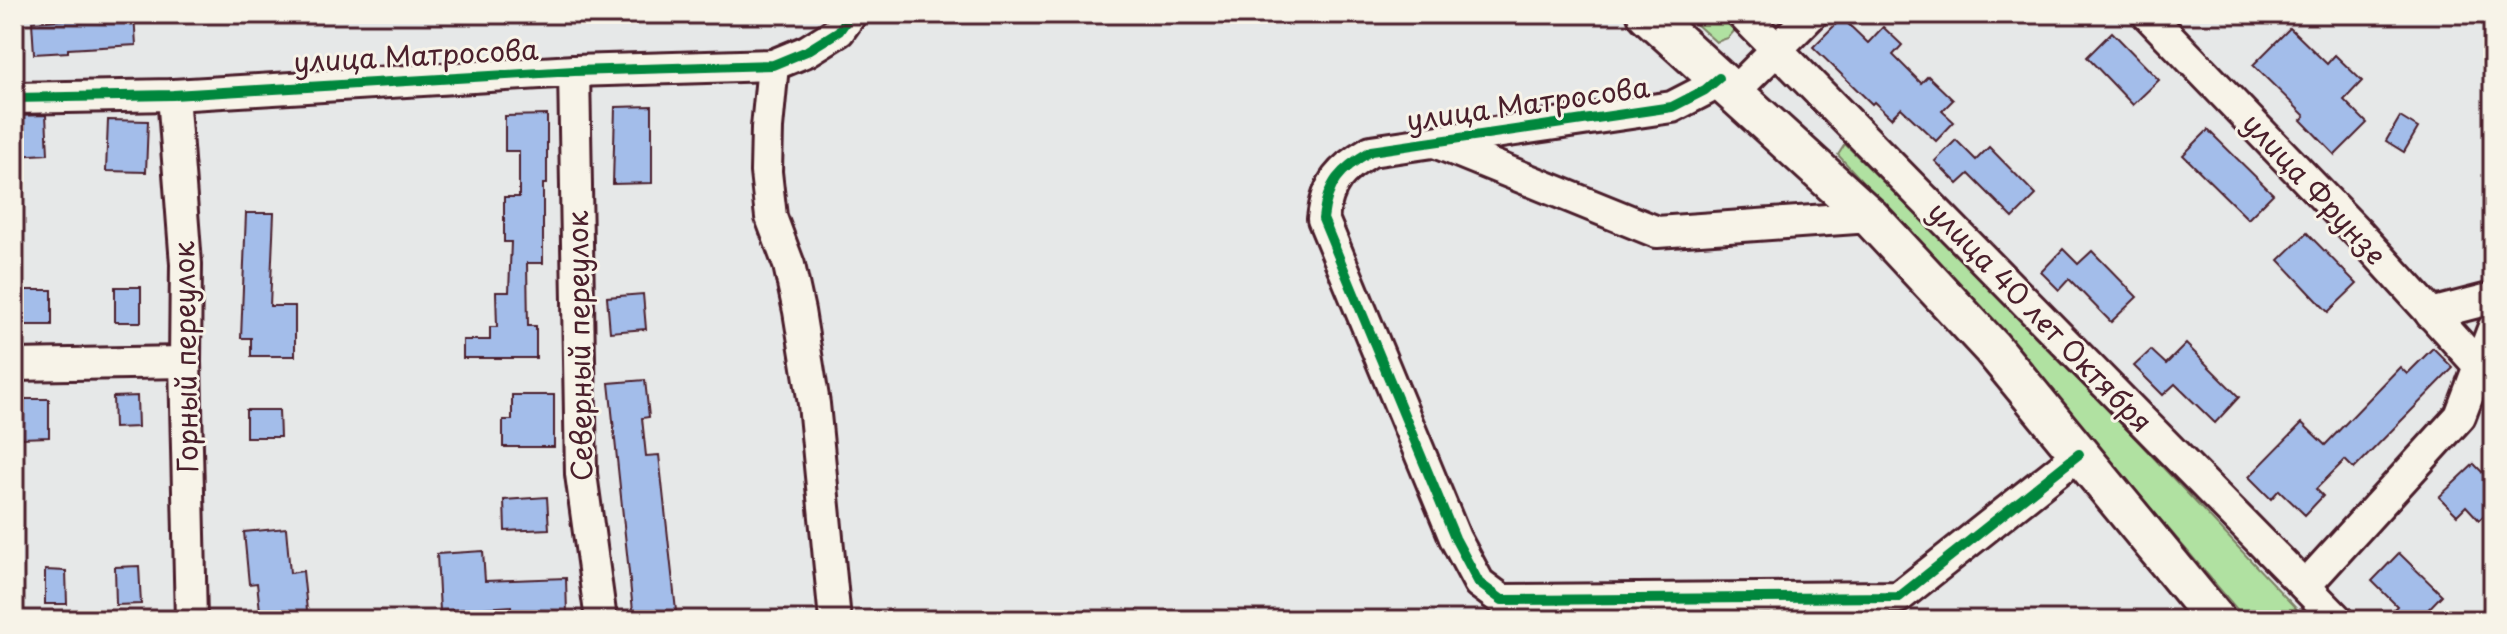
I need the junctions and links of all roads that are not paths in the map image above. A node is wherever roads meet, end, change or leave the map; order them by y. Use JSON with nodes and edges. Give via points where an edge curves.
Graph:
{"nodes":[{"id":1,"x":851,"y":14,"type":"edge"},
{"id":2,"x":1647,"y":14,"type":"edge"},
{"id":3,"x":1742,"y":14,"type":"edge"},
{"id":4,"x":1812,"y":14,"type":"edge"},
{"id":5,"x":2147,"y":14,"type":"edge"},
{"id":6,"x":1778,"y":49,"type":"junction"},
{"id":7,"x":773,"y":65,"type":"junction"},
{"id":8,"x":574,"y":71,"type":"junction"},
{"id":9,"x":1727,"y":85,"type":"junction"},
{"id":10,"x":173,"y":95,"type":"junction"},
{"id":11,"x":14,"y":98,"type":"edge"},
{"id":12,"x":1434,"y":142,"type":"junction"},
{"id":13,"x":1870,"y":217,"type":"junction"},
{"id":14,"x":2493,"y":298,"type":"edge"},
{"id":15,"x":2431,"y":314,"type":"junction"},
{"id":16,"x":2493,"y":329,"type":"edge"},
{"id":17,"x":185,"y":362,"type":"junction"},
{"id":18,"x":14,"y":365,"type":"edge"},
{"id":19,"x":2479,"y":366,"type":"junction"},
{"id":20,"x":2079,"y":454,"type":"junction"},
{"id":21,"x":2305,"y":586,"type":"junction"},
{"id":22,"x":191,"y":620,"type":"edge"},
{"id":23,"x":601,"y":620,"type":"edge"},
{"id":24,"x":835,"y":620,"type":"edge"},
{"id":25,"x":2216,"y":620,"type":"edge"},
{"id":26,"x":2338,"y":620,"type":"edge"}],
"edges":[{"from":1,"to":7,"type":"street","name":"улица Матросова","via":[[839,31]]},
{"from":2,"to":9,"type":"main road","name":"улица 40 лет Октября"},
{"from":3,"to":6,"type":"street","name":"улица 40 лет Октября"},
{"from":4,"to":6,"type":"street","name":"улица Матросова"},
{"from":5,"to":15,"type":"street","name":"улица Фрунзе"},
{"from":6,"to":9,"type":"street","name":"улица Матросова"},
{"from":6,"to":21,"type":"street","name":"улица 40 лет Октября"},
{"from":7,"to":8,"type":"street","name":"улица Матросова"},
{"from":7,"to":24,"type":"street","via":[[766,172],[771,217],[789,265],[814,404]]},
{"from":8,"to":10,"type":"street","name":"улица Матросова"},
{"from":8,"to":23,"type":"street","name":"Северный переулок","via":[[581,474]]},
{"from":9,"to":12,"type":"street","name":"улица Матросова","via":[[1672,107]]},
{"from":9,"to":13,"type":"main road","name":"улица 40 лет Октября"},
{"from":10,"to":11,"type":"street","name":"улица Матросова"},
{"from":10,"to":17,"type":"street","name":"Горный переулок","via":[[186,264]]},
{"from":12,"to":13,"type":"street","via":[[1657,232]]},
{"from":12,"to":20,"type":"street","name":"улица Матросова","via":[[1371,151],[1342,170],[1326,194],[1323,219],[1455,538],[1479,583],[1502,600],[1899,597]]},
{"from":13,"to":20,"type":"main road","name":"улица 40 лет Октября","via":[[1992,348]]},
{"from":14,"to":15,"type":"street"},
{"from":15,"to":19,"type":"street","name":"улица Фрунзе"},
{"from":16,"to":19,"type":"street"},
{"from":17,"to":18,"type":"street"},
{"from":17,"to":22,"type":"street","name":"Горный переулок"},
{"from":19,"to":21,"type":"street","via":[[2460,416]]},
{"from":20,"to":25,"type":"main road","name":"улица 40 лет Октября"},
{"from":21,"to":26,"type":"street","name":"улица 40 лет Октября"}]}
